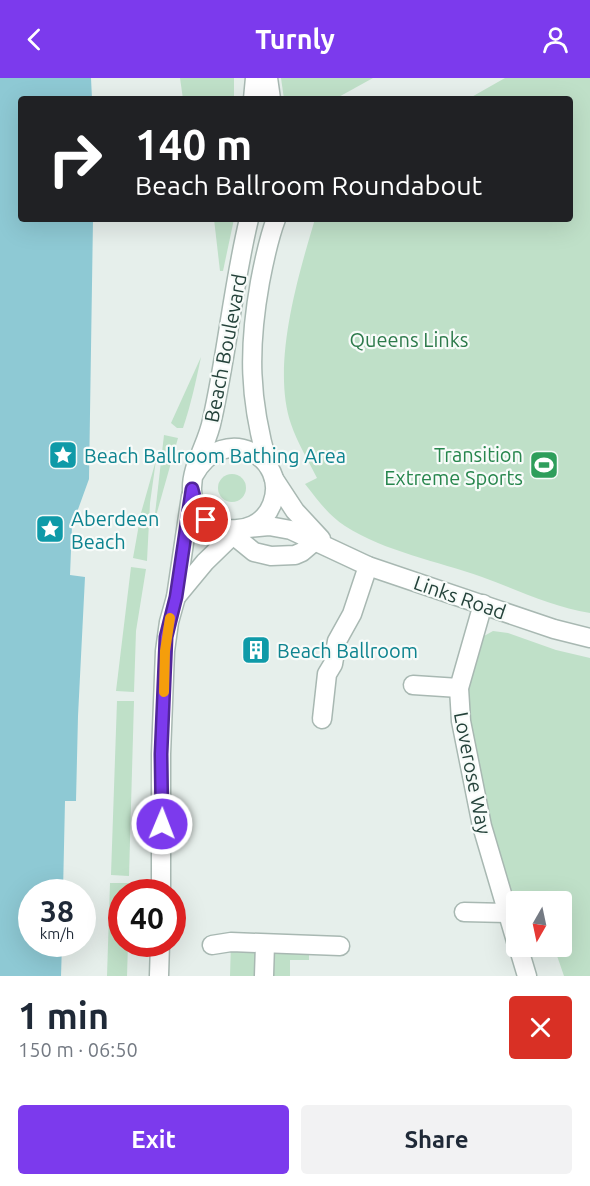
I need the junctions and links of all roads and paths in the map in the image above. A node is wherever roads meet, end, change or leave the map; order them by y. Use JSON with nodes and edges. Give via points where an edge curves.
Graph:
{"nodes":[{"id":1,"x":255,"y":78,"type":"edge"},
{"id":2,"x":268,"y":78,"type":"edge"},
{"id":3,"x":253,"y":96,"type":"edge"},
{"id":4,"x":271,"y":96,"type":"edge"},
{"id":5,"x":248,"y":222,"type":"edge"},
{"id":6,"x":275,"y":222,"type":"edge"},
{"id":7,"x":271,"y":473,"type":"junction"},
{"id":8,"x":193,"y":482,"type":"junction"},
{"id":9,"x":236,"y":530,"type":"junction"},
{"id":10,"x":315,"y":541,"type":"junction"},
{"id":11,"x":332,"y":548,"type":"junction"},
{"id":12,"x":368,"y":566,"type":"junction"},
{"id":13,"x":176,"y":597,"type":"junction"},
{"id":14,"x":483,"y":604,"type":"junction"},
{"id":15,"x":590,"y":638,"type":"edge"},
{"id":16,"x":413,"y":686,"type":"dead end"},
{"id":17,"x":459,"y":688,"type":"junction"},
{"id":18,"x":322,"y":719,"type":"dead end"},
{"id":19,"x":161,"y":879,"type":"edge"},
{"id":20,"x":506,"y":909,"type":"edge"},
{"id":21,"x":464,"y":912,"type":"dead end"},
{"id":22,"x":506,"y":913,"type":"edge"},
{"id":23,"x":265,"y":944,"type":"junction"},
{"id":24,"x":212,"y":945,"type":"dead end"},
{"id":25,"x":340,"y":946,"type":"dead end"},
{"id":26,"x":160,"y":957,"type":"edge"},
{"id":27,"x":521,"y":957,"type":"edge"},
{"id":28,"x":159,"y":976,"type":"edge"},
{"id":29,"x":264,"y":976,"type":"edge"},
{"id":30,"x":527,"y":976,"type":"edge"}],
"edges":[{"from":1,"to":3,"type":"street"},
{"from":2,"to":4,"type":"street"},
{"from":5,"to":8,"type":"street","name":"Beach Boulevard","via":[[214,413]]},
{"from":6,"to":7,"type":"street","name":"Beach Boulevard","via":[[265,258],[251,348],[257,423]]},
{"from":7,"to":8,"type":"street","via":[[260,456],[235,447],[210,454],[200,463]]},
{"from":7,"to":9,"type":"street","via":[[275,491],[269,509],[258,522]]},
{"from":7,"to":11,"type":"street","name":"Links Road","via":[[295,511]]},
{"from":8,"to":9,"type":"street","via":[[198,511],[206,520]]},
{"from":8,"to":13,"type":"street","name":"Beach Boulevard"},
{"from":9,"to":10,"type":"street","name":"Links Road","via":[[281,527]]},
{"from":9,"to":10,"type":"street","via":[[254,552],[271,556],[295,555]]},
{"from":9,"to":13,"type":"street"},
{"from":10,"to":11,"type":"street","name":"Links Road"},
{"from":11,"to":12,"type":"street","name":"Links Road"},
{"from":12,"to":14,"type":"street","name":"Links Road"},
{"from":12,"to":18,"type":"street","via":[[327,674]]},
{"from":13,"to":19,"type":"street","name":"Beach Boulevard","via":[[165,651]]},
{"from":14,"to":15,"type":"street","name":"Links Road"},
{"from":14,"to":17,"type":"street","name":"Loverose Way"},
{"from":16,"to":17,"type":"street"},
{"from":17,"to":20,"type":"street","name":"Loverose Way","via":[[476,801]]},
{"from":21,"to":22,"type":"street"},
{"from":23,"to":24,"type":"street"},
{"from":23,"to":25,"type":"street"},
{"from":23,"to":29,"type":"street"},
{"from":26,"to":28,"type":"street"},
{"from":27,"to":30,"type":"street"}]}
